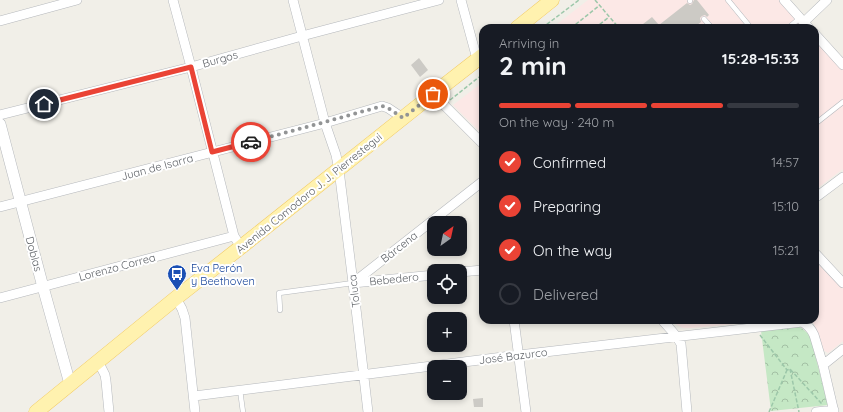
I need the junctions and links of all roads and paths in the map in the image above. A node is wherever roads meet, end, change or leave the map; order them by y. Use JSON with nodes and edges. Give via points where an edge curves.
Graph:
{"nodes":[{"id":1,"x":77,"y":0,"type":"edge"},
{"id":2,"x":173,"y":0,"type":"edge"},
{"id":3,"x":293,"y":0,"type":"edge"},
{"id":4,"x":439,"y":0,"type":"edge"},
{"id":5,"x":462,"y":0,"type":"edge"},
{"id":6,"x":579,"y":0,"type":"edge"},
{"id":7,"x":596,"y":0,"type":"edge"},
{"id":8,"x":728,"y":0,"type":"edge"},
{"id":9,"x":784,"y":0,"type":"edge"},
{"id":10,"x":827,"y":0,"type":"edge"},
{"id":11,"x":550,"y":1,"type":"edge"},
{"id":12,"x":600,"y":5,"type":"junction"},
{"id":13,"x":610,"y":17,"type":"junction"},
{"id":14,"x":704,"y":19,"type":"dead end"},
{"id":15,"x":0,"y":21,"type":"edge"},
{"id":16,"x":804,"y":23,"type":"edge"},
{"id":17,"x":522,"y":24,"type":"edge"},
{"id":18,"x":547,"y":24,"type":"edge"},
{"id":19,"x":576,"y":24,"type":"edge"},
{"id":20,"x":600,"y":24,"type":"edge"},
{"id":21,"x":616,"y":24,"type":"edge"},
{"id":22,"x":708,"y":24,"type":"edge"},
{"id":23,"x":748,"y":24,"type":"edge"},
{"id":24,"x":302,"y":36,"type":"junction"},
{"id":25,"x":819,"y":38,"type":"edge"},
{"id":26,"x":479,"y":54,"type":"edge"},
{"id":27,"x":479,"y":58,"type":"edge"},
{"id":28,"x":843,"y":64,"type":"edge"},
{"id":29,"x":191,"y":67,"type":"junction"},
{"id":30,"x":479,"y":77,"type":"edge"},
{"id":31,"x":433,"y":94,"type":"junction"},
{"id":32,"x":843,"y":102,"type":"edge"},
{"id":33,"x":444,"y":105,"type":"junction"},
{"id":34,"x":0,"y":116,"type":"edge"},
{"id":35,"x":403,"y":118,"type":"junction"},
{"id":36,"x":819,"y":121,"type":"edge"},
{"id":37,"x":325,"y":122,"type":"junction"},
{"id":38,"x":0,"y":124,"type":"edge"},
{"id":39,"x":479,"y":140,"type":"edge"},
{"id":40,"x":212,"y":152,"type":"junction"},
{"id":41,"x":339,"y":170,"type":"junction"},
{"id":42,"x":843,"y":177,"type":"edge"},
{"id":43,"x":479,"y":184,"type":"edge"},
{"id":44,"x":819,"y":195,"type":"edge"},
{"id":45,"x":21,"y":202,"type":"junction"},
{"id":46,"x":0,"y":207,"type":"edge"},
{"id":47,"x":237,"y":242,"type":"junction"},
{"id":48,"x":819,"y":256,"type":"edge"},
{"id":49,"x":479,"y":270,"type":"edge"},
{"id":50,"x":467,"y":271,"type":"edge"},
{"id":51,"x":427,"y":276,"type":"edge"},
{"id":52,"x":843,"y":282,"type":"edge"},
{"id":53,"x":353,"y":283,"type":"junction"},
{"id":54,"x":43,"y":287,"type":"junction"},
{"id":55,"x":0,"y":298,"type":"edge"},
{"id":56,"x":176,"y":298,"type":"junction"},
{"id":57,"x":280,"y":310,"type":"dead end"},
{"id":58,"x":514,"y":324,"type":"edge"},
{"id":59,"x":666,"y":324,"type":"edge"},
{"id":60,"x":786,"y":324,"type":"edge"},
{"id":61,"x":806,"y":324,"type":"edge"},
{"id":62,"x":754,"y":328,"type":"junction"},
{"id":63,"x":677,"y":337,"type":"junction"},
{"id":64,"x":843,"y":350,"type":"edge"},
{"id":65,"x":518,"y":355,"type":"junction"},
{"id":66,"x":98,"y":361,"type":"junction"},
{"id":67,"x":823,"y":365,"type":"junction"},
{"id":68,"x":790,"y":369,"type":"junction"},
{"id":69,"x":787,"y":370,"type":"junction"},
{"id":70,"x":364,"y":374,"type":"junction"},
{"id":71,"x":70,"y":384,"type":"junction"},
{"id":72,"x":240,"y":390,"type":"junction"},
{"id":73,"x":194,"y":396,"type":"junction"},
{"id":74,"x":832,"y":411,"type":"edge"},
{"id":75,"x":36,"y":412,"type":"edge"},
{"id":76,"x":109,"y":412,"type":"edge"},
{"id":77,"x":196,"y":412,"type":"edge"},
{"id":78,"x":243,"y":412,"type":"edge"},
{"id":79,"x":368,"y":412,"type":"edge"},
{"id":80,"x":526,"y":412,"type":"edge"},
{"id":81,"x":687,"y":412,"type":"edge"},
{"id":82,"x":769,"y":412,"type":"edge"},
{"id":83,"x":799,"y":412,"type":"edge"},
{"id":84,"x":816,"y":412,"type":"edge"}],
"edges":[{"from":1,"to":15,"type":"street"},
{"from":2,"to":29,"type":"street"},
{"from":3,"to":24,"type":"street","name":"Toluca"},
{"from":4,"to":24,"type":"street","name":"Burgos"},
{"from":5,"to":26,"type":"street"},
{"from":6,"to":18,"type":"path"},
{"from":7,"to":12,"type":"path"},
{"from":8,"to":23,"type":"lane"},
{"from":9,"to":16,"type":"street"},
{"from":10,"to":16,"type":"street"},
{"from":11,"to":17,"type":"main road"},
{"from":12,"to":13,"type":"path"},
{"from":12,"to":19,"type":"path"},
{"from":13,"to":20,"type":"path"},
{"from":13,"to":21,"type":"path"},
{"from":14,"to":22,"type":"lane"},
{"from":24,"to":29,"type":"street","name":"Burgos"},
{"from":24,"to":37,"type":"street","name":"Toluca"},
{"from":25,"to":28,"type":"street"},
{"from":27,"to":31,"type":"main road","name":"Avenida Comodoro J. J. Pierrestegui"},
{"from":29,"to":34,"type":"street","name":"Burgos"},
{"from":29,"to":40,"type":"street"},
{"from":30,"to":33,"type":"path"},
{"from":31,"to":33,"type":"street"},
{"from":31,"to":35,"type":"main road","name":"Avenida Comodoro J. J. Pierrestegui"},
{"from":32,"to":36,"type":"lane"},
{"from":33,"to":39,"type":"street"},
{"from":35,"to":37,"type":"street","name":"Juan de Isarra","via":[[382,106]]},
{"from":35,"to":41,"type":"main road","name":"Avenida Comodoro J. J. Pierrestegui"},
{"from":37,"to":40,"type":"street","name":"Juan de Isarra"},
{"from":37,"to":41,"type":"street","name":"Toluca"},
{"from":38,"to":45,"type":"street","name":"Doblas"},
{"from":40,"to":45,"type":"street","name":"Juan de Isarra"},
{"from":40,"to":47,"type":"street"},
{"from":41,"to":47,"type":"main road","name":"Avenida Comodoro J. J. Pierrestegui"},
{"from":41,"to":53,"type":"street","name":"Toluca"},
{"from":42,"to":44,"type":"street"},
{"from":43,"to":53,"type":"street","name":"Bárcena"},
{"from":45,"to":46,"type":"street","name":"Juan de Isarra"},
{"from":45,"to":54,"type":"street","name":"Doblas"},
{"from":47,"to":54,"type":"street","name":"Lorenzo Correa"},
{"from":47,"to":56,"type":"main road","name":"Avenida Comodoro J. J. Pierrestegui"},
{"from":48,"to":52,"type":"street"},
{"from":49,"to":50,"type":"street"},
{"from":51,"to":53,"type":"street","name":"Bebedero"},
{"from":53,"to":57,"type":"lane","via":[[279,293]]},
{"from":53,"to":70,"type":"street","name":"Toluca"},
{"from":54,"to":55,"type":"street","name":"Lorenzo Correa"},
{"from":54,"to":71,"type":"street","name":"Doblas"},
{"from":56,"to":66,"type":"main road","name":"Avenida Comodoro J. J. Pierrestegui"},
{"from":56,"to":73,"type":"street","via":[[186,318]]},
{"from":58,"to":65,"type":"street"},
{"from":59,"to":63,"type":"street"},
{"from":60,"to":62,"type":"street","name":"José Bazurco"},
{"from":61,"to":67,"type":"street","name":"José Bazurco","via":[[812,330]]},
{"from":62,"to":63,"type":"street","name":"José Bazurco"},
{"from":62,"to":69,"type":"path"},
{"from":63,"to":65,"type":"street","name":"José Bazurco"},
{"from":63,"to":81,"type":"street","via":[[681,344]]},
{"from":64,"to":67,"type":"street"},
{"from":65,"to":70,"type":"street","name":"José Bazurco"},
{"from":65,"to":80,"type":"street"},
{"from":66,"to":71,"type":"main road","name":"Avenida Comodoro J. J. Pierrestegui"},
{"from":66,"to":76,"type":"street","via":[[105,375]]},
{"from":67,"to":74,"type":"street"},
{"from":68,"to":69,"type":"path"},
{"from":68,"to":74,"type":"path"},
{"from":68,"to":83,"type":"path"},
{"from":69,"to":82,"type":"path"},
{"from":70,"to":72,"type":"street","name":"José Bazurco"},
{"from":70,"to":79,"type":"street","name":"Toluca"},
{"from":71,"to":75,"type":"main road","name":"Avenida Comodoro J. J. Pierrestegui"},
{"from":72,"to":73,"type":"street","name":"José Bazurco"},
{"from":72,"to":78,"type":"lane"},
{"from":73,"to":77,"type":"street"},
{"from":74,"to":84,"type":"street"}]}
